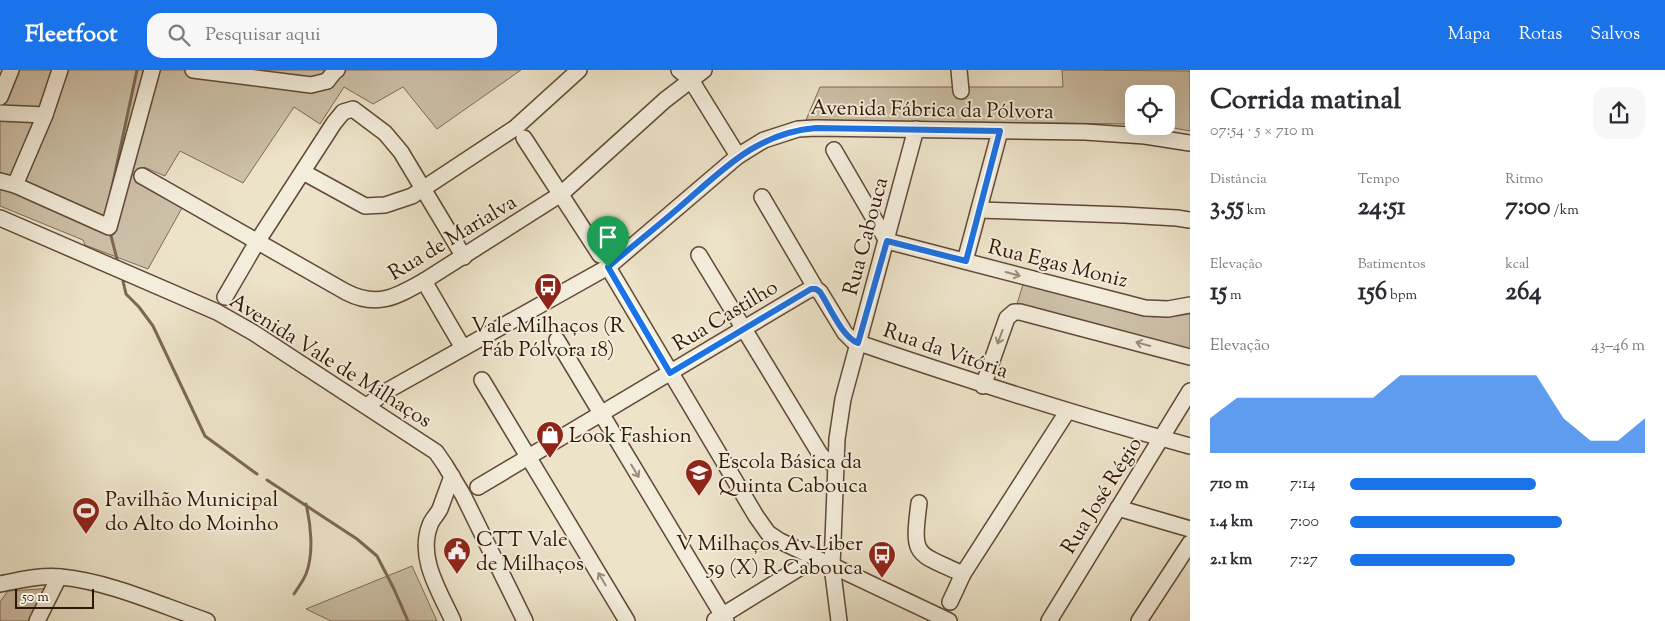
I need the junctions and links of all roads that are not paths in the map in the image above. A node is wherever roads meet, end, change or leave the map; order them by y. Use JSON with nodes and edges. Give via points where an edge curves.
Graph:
{"nodes":[{"id":1,"x":11,"y":70,"type":"edge"},
{"id":2,"x":60,"y":70,"type":"edge"},
{"id":3,"x":152,"y":70,"type":"edge"},
{"id":4,"x":193,"y":70,"type":"edge"},
{"id":5,"x":315,"y":70,"type":"edge"},
{"id":6,"x":579,"y":70,"type":"edge"},
{"id":7,"x":678,"y":70,"type":"edge"},
{"id":8,"x":704,"y":70,"type":"edge"},
{"id":9,"x":959,"y":70,"type":"edge"},
{"id":10,"x":332,"y":75,"type":"edge"},
{"id":11,"x":691,"y":80,"type":"junction"},
{"id":12,"x":961,"y":91,"type":"dead end"},
{"id":13,"x":0,"y":97,"type":"edge"},
{"id":14,"x":0,"y":113,"type":"edge"},
{"id":15,"x":45,"y":115,"type":"junction"},
{"id":16,"x":916,"y":129,"type":"junction"},
{"id":17,"x":1000,"y":131,"type":"junction"},
{"id":18,"x":524,"y":138,"type":"dead end"},
{"id":19,"x":1190,"y":144,"type":"edge"},
{"id":20,"x":834,"y":150,"type":"dead end"},
{"id":21,"x":738,"y":156,"type":"junction"},
{"id":22,"x":303,"y":172,"type":"junction"},
{"id":23,"x":142,"y":176,"type":"dead end"},
{"id":24,"x":0,"y":180,"type":"edge"},
{"id":25,"x":15,"y":185,"type":"junction"},
{"id":26,"x":424,"y":189,"type":"junction"},
{"id":27,"x":562,"y":194,"type":"junction"},
{"id":28,"x":762,"y":197,"type":"dead end"},
{"id":29,"x":979,"y":210,"type":"junction"},
{"id":30,"x":0,"y":218,"type":"edge"},
{"id":31,"x":1190,"y":220,"type":"edge"},
{"id":32,"x":887,"y":241,"type":"junction"},
{"id":33,"x":258,"y":242,"type":"junction"},
{"id":34,"x":699,"y":255,"type":"dead end"},
{"id":35,"x":464,"y":257,"type":"junction"},
{"id":36,"x":604,"y":261,"type":"junction"},
{"id":37,"x":966,"y":261,"type":"junction"},
{"id":38,"x":424,"y":281,"type":"junction"},
{"id":39,"x":816,"y":289,"type":"junction"},
{"id":40,"x":225,"y":297,"type":"dead end"},
{"id":41,"x":1190,"y":305,"type":"edge"},
{"id":42,"x":744,"y":329,"type":"junction"},
{"id":43,"x":557,"y":340,"type":"dead end"},
{"id":44,"x":858,"y":343,"type":"junction"},
{"id":45,"x":463,"y":348,"type":"junction"},
{"id":46,"x":1190,"y":357,"type":"edge"},
{"id":47,"x":670,"y":373,"type":"junction"},
{"id":48,"x":482,"y":380,"type":"dead end"},
{"id":49,"x":983,"y":386,"type":"junction"},
{"id":50,"x":1190,"y":391,"type":"edge"},
{"id":51,"x":367,"y":406,"type":"junction"},
{"id":52,"x":1067,"y":412,"type":"junction"},
{"id":53,"x":600,"y":414,"type":"junction"},
{"id":54,"x":1161,"y":438,"type":"junction"},
{"id":55,"x":1190,"y":446,"type":"edge"},
{"id":56,"x":529,"y":457,"type":"junction"},
{"id":57,"x":836,"y":465,"type":"junction"},
{"id":58,"x":452,"y":476,"type":"junction"},
{"id":59,"x":478,"y":487,"type":"dead end"},
{"id":60,"x":467,"y":502,"type":"junction"},
{"id":61,"x":919,"y":503,"type":"dead end"},
{"id":62,"x":1118,"y":508,"type":"junction"},
{"id":63,"x":439,"y":511,"type":"junction"},
{"id":64,"x":1190,"y":529,"type":"edge"},
{"id":65,"x":1190,"y":543,"type":"edge"},
{"id":66,"x":832,"y":566,"type":"junction"},
{"id":67,"x":801,"y":567,"type":"dead end"},
{"id":68,"x":963,"y":574,"type":"junction"},
{"id":69,"x":59,"y":577,"type":"junction"},
{"id":70,"x":0,"y":584,"type":"edge"},
{"id":71,"x":950,"y":602,"type":"dead end"},
{"id":72,"x":721,"y":619,"type":"edge"},
{"id":73,"x":947,"y":620,"type":"edge"},
{"id":74,"x":37,"y":621,"type":"edge"},
{"id":75,"x":207,"y":621,"type":"edge"},
{"id":76,"x":453,"y":621,"type":"edge"},
{"id":77,"x":525,"y":621,"type":"edge"},
{"id":78,"x":627,"y":621,"type":"edge"},
{"id":79,"x":839,"y":621,"type":"edge"},
{"id":80,"x":1049,"y":621,"type":"edge"},
{"id":81,"x":1139,"y":621,"type":"edge"}],
"edges":[{"from":1,"to":13,"type":"street"},
{"from":2,"to":15,"type":"street"},
{"from":3,"to":25,"type":"street","via":[[106,225]]},
{"from":4,"to":10,"type":"street","via":[[311,85]]},
{"from":5,"to":10,"type":"street"},
{"from":6,"to":26,"type":"street","via":[[516,128]]},
{"from":7,"to":11,"type":"street"},
{"from":8,"to":11,"type":"street","name":"Rua de Marialva"},
{"from":9,"to":12,"type":"street"},
{"from":11,"to":21,"type":"street"},
{"from":11,"to":27,"type":"street","name":"Rua de Marialva"},
{"from":14,"to":15,"type":"street"},
{"from":15,"to":25,"type":"street"},
{"from":16,"to":17,"type":"street","name":"Avenida Fábrica da Pólvora"},
{"from":16,"to":21,"type":"street","name":"Avenida Fábrica da Pólvora","via":[[798,129],[764,140]]},
{"from":16,"to":32,"type":"street","name":"Rua Cabouca"},
{"from":17,"to":19,"type":"street","name":"Avenida Fábrica da Pólvora","via":[[1145,136]]},
{"from":17,"to":29,"type":"street"},
{"from":18,"to":27,"type":"street"},
{"from":20,"to":32,"type":"street"},
{"from":21,"to":36,"type":"street","name":"Avenida Fábrica da Pólvora"},
{"from":22,"to":26,"type":"street","via":[[365,206],[385,205]]},
{"from":22,"to":26,"type":"street","via":[[339,115],[353,109],[393,142]]},
{"from":22,"to":33,"type":"street"},
{"from":23,"to":33,"type":"street","name":"Rua de Marialva"},
{"from":24,"to":25,"type":"street"},
{"from":26,"to":35,"type":"street"},
{"from":27,"to":35,"type":"street","name":"Rua de Marialva"},
{"from":27,"to":36,"type":"street"},
{"from":28,"to":39,"type":"street","name":"Rua da Vitória"},
{"from":29,"to":31,"type":"street"},
{"from":29,"to":37,"type":"street"},
{"from":30,"to":51,"type":"street","name":"Avenida Vale de Milhaços","via":[[217,312]]},
{"from":32,"to":37,"type":"street","name":"Rua Egas Moniz"},
{"from":32,"to":44,"type":"street","name":"Rua Cabouca"},
{"from":33,"to":38,"type":"street","name":"Rua de Marialva","via":[[362,299],[386,299]]},
{"from":33,"to":40,"type":"street"},
{"from":34,"to":42,"type":"street"},
{"from":35,"to":38,"type":"street","name":"Rua de Marialva"},
{"from":36,"to":45,"type":"street","name":"Avenida Fábrica da Pólvora"},
{"from":36,"to":47,"type":"street"},
{"from":37,"to":41,"type":"street","name":"Rua Egas Moniz","one_way":true,"via":[[1145,308],[1168,309]]},
{"from":38,"to":45,"type":"street"},
{"from":39,"to":42,"type":"street","name":"Rua Castilho","via":[[805,292]]},
{"from":39,"to":44,"type":"street","name":"Rua da Vitória","via":[[848,337]]},
{"from":42,"to":47,"type":"street","name":"Rua Castilho"},
{"from":42,"to":57,"type":"street","via":[[820,454]]},
{"from":43,"to":53,"type":"street"},
{"from":44,"to":49,"type":"street","name":"Rua da Vitória"},
{"from":44,"to":57,"type":"street","name":"Rua Cabouca","via":[[843,399]]},
{"from":45,"to":51,"type":"street","name":"Avenida Fábrica da Pólvora","via":[[385,392]]},
{"from":46,"to":49,"type":"street","one_way":true,"via":[[1014,312],[1007,318]]},
{"from":47,"to":53,"type":"street","name":"Rua Castilho"},
{"from":47,"to":66,"type":"street","via":[[768,533]]},
{"from":48,"to":56,"type":"street"},
{"from":49,"to":52,"type":"street","name":"Rua da Vitória"},
{"from":50,"to":54,"type":"street","name":"Rua José Régio"},
{"from":51,"to":58,"type":"street","name":"Avenida Vale de Milhaços","via":[[436,452]]},
{"from":52,"to":54,"type":"street","name":"Rua da Vitória"},
{"from":52,"to":68,"type":"street"},
{"from":53,"to":56,"type":"street","name":"Rua Castilho"},
{"from":53,"to":72,"type":"street","one_way":true},
{"from":54,"to":55,"type":"street","name":"Rua da Vitória"},
{"from":54,"to":62,"type":"street","name":"Rua José Régio"},
{"from":56,"to":59,"type":"street","name":"Rua Castilho"},
{"from":78,"to":56,"type":"street","one_way":true},
{"from":57,"to":66,"type":"street","name":"Rua Cabouca"},
{"from":58,"to":60,"type":"street","name":"Avenida Vale de Milhaços"},
{"from":58,"to":63,"type":"street"},
{"from":60,"to":63,"type":"street"},
{"from":60,"to":77,"type":"street","name":"Avenida Vale de Milhaços"},
{"from":61,"to":68,"type":"street","via":[[915,537],[918,550]]},
{"from":62,"to":64,"type":"street"},
{"from":62,"to":80,"type":"street","name":"Rua José Régio"},
{"from":63,"to":76,"type":"street","via":[[430,525],[426,552]]},
{"from":65,"to":81,"type":"street"},
{"from":66,"to":73,"type":"street"},
{"from":66,"to":79,"type":"street","name":"Rua Cabouca"},
{"from":67,"to":72,"type":"street"},
{"from":68,"to":71,"type":"street"},
{"from":69,"to":70,"type":"street"},
{"from":69,"to":74,"type":"street"},
{"from":69,"to":75,"type":"street","via":[[112,588]]}]}
